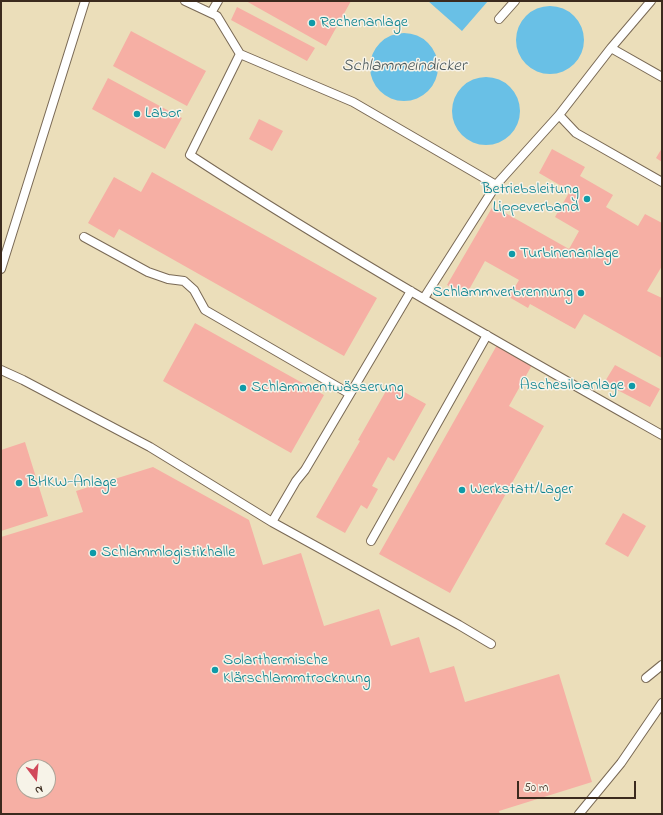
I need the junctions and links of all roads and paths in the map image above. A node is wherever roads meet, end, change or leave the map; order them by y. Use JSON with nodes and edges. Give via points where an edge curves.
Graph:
{"nodes":[{"id":1,"x":84,"y":1,"type":"edge"},
{"id":2,"x":185,"y":1,"type":"edge"},
{"id":3,"x":218,"y":1,"type":"edge"},
{"id":4,"x":515,"y":1,"type":"edge"},
{"id":5,"x":651,"y":1,"type":"edge"},
{"id":6,"x":211,"y":13,"type":"junction"},
{"id":7,"x":499,"y":19,"type":"dead end"},
{"id":8,"x":611,"y":48,"type":"junction"},
{"id":9,"x":240,"y":54,"type":"junction"},
{"id":10,"x":662,"y":77,"type":"edge"},
{"id":11,"x":559,"y":115,"type":"junction"},
{"id":12,"x":662,"y":182,"type":"edge"},
{"id":13,"x":496,"y":185,"type":"junction"},
{"id":14,"x":84,"y":237,"type":"dead end"},
{"id":15,"x":1,"y":269,"type":"edge"},
{"id":16,"x":412,"y":291,"type":"junction"},
{"id":17,"x":424,"y":298,"type":"junction"},
{"id":18,"x":487,"y":335,"type":"junction"},
{"id":19,"x":1,"y":370,"type":"edge"},
{"id":20,"x":350,"y":394,"type":"junction"},
{"id":21,"x":662,"y":435,"type":"edge"},
{"id":22,"x":272,"y":522,"type":"junction"},
{"id":23,"x":371,"y":542,"type":"dead end"},
{"id":24,"x":491,"y":644,"type":"dead end"},
{"id":25,"x":662,"y":665,"type":"edge"},
{"id":26,"x":646,"y":678,"type":"dead end"},
{"id":27,"x":662,"y":703,"type":"edge"},
{"id":28,"x":579,"y":814,"type":"edge"}],
"edges":[{"from":1,"to":15,"type":"lane"},
{"from":2,"to":6,"type":"lane"},
{"from":3,"to":6,"type":"lane"},
{"from":4,"to":7,"type":"lane"},
{"from":5,"to":8,"type":"lane"},
{"from":6,"to":9,"type":"lane","via":[[217,16]]},
{"from":8,"to":10,"type":"lane"},
{"from":8,"to":11,"type":"lane"},
{"from":9,"to":13,"type":"lane","via":[[353,102]]},
{"from":9,"to":16,"type":"lane","via":[[190,155],[259,200]]},
{"from":11,"to":12,"type":"lane","via":[[576,133]]},
{"from":11,"to":13,"type":"lane"},
{"from":13,"to":17,"type":"lane"},
{"from":14,"to":20,"type":"lane","via":[[148,272],[184,281],[194,290],[205,310]]},
{"from":16,"to":17,"type":"lane"},
{"from":16,"to":20,"type":"lane"},
{"from":17,"to":18,"type":"lane"},
{"from":18,"to":21,"type":"lane"},
{"from":18,"to":23,"type":"lane"},
{"from":19,"to":22,"type":"lane","via":[[150,447]]},
{"from":20,"to":22,"type":"lane"},
{"from":22,"to":24,"type":"lane"},
{"from":25,"to":26,"type":"lane"},
{"from":27,"to":28,"type":"lane","via":[[621,763]]}]}
